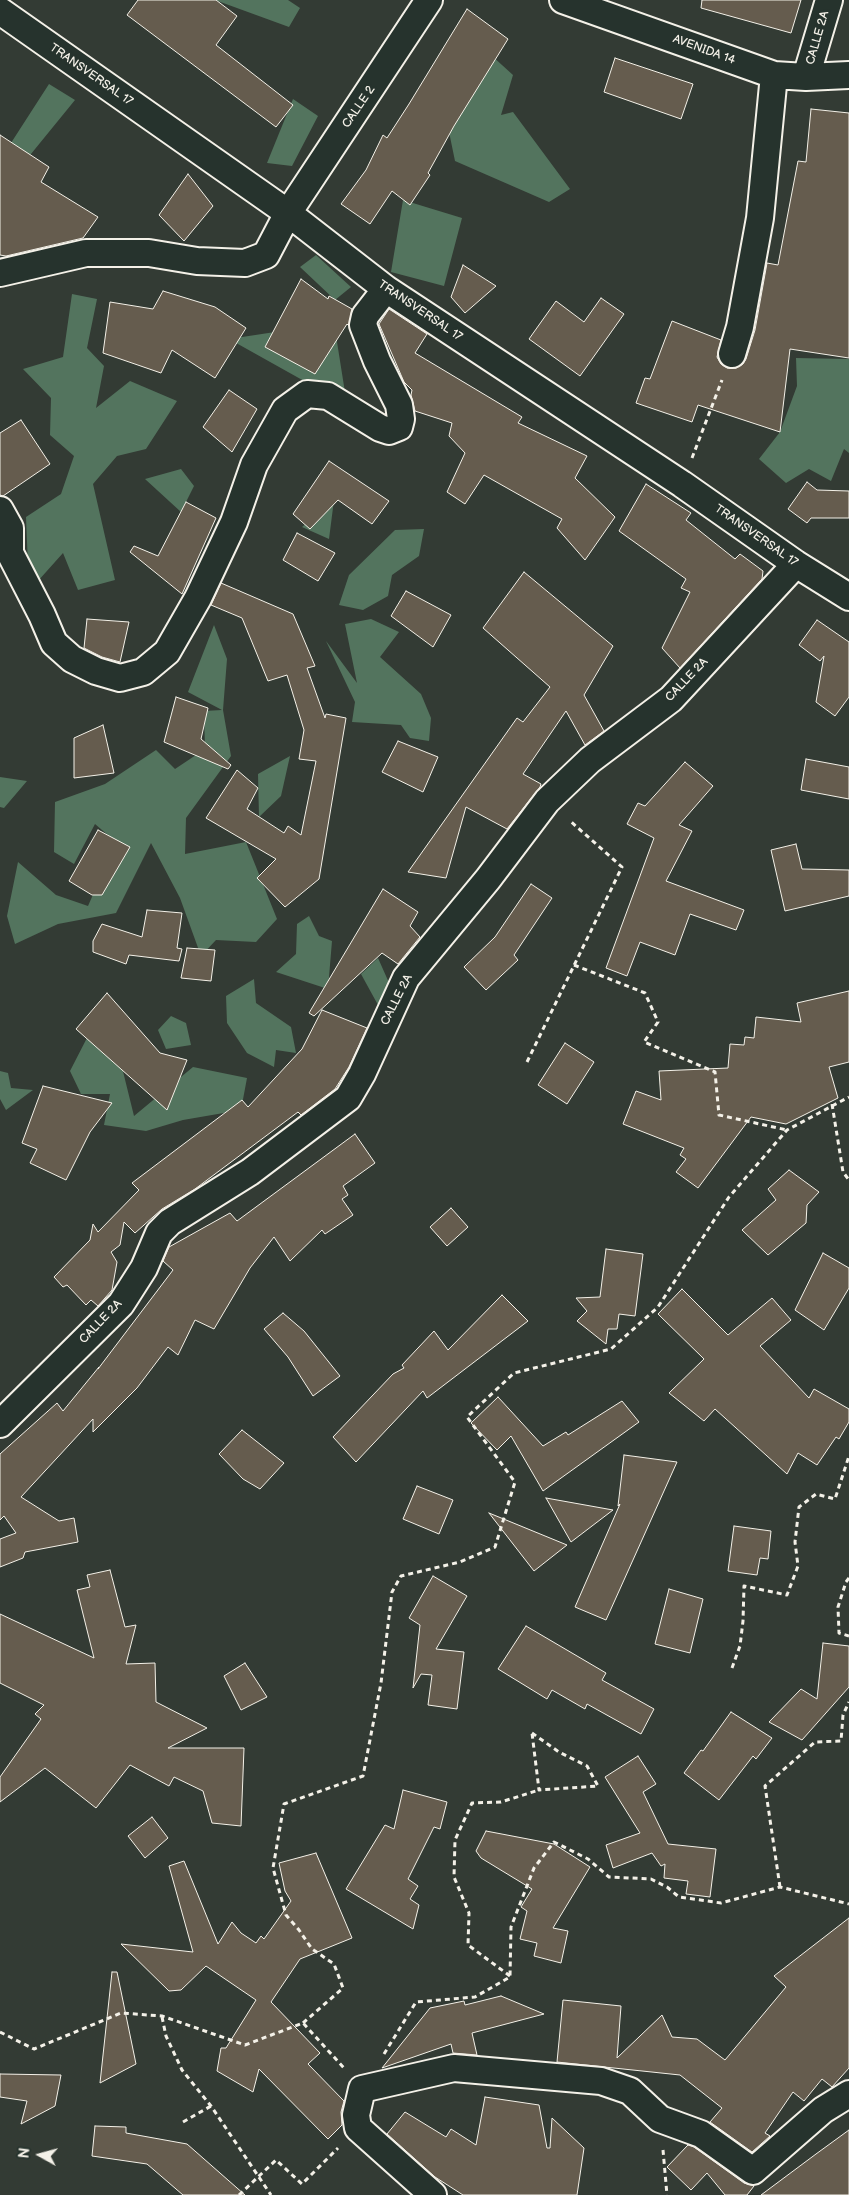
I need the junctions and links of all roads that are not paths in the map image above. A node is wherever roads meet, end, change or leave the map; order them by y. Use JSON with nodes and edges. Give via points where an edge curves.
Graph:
{"nodes":[{"id":1,"x":429,"y":0,"type":"edge"},
{"id":2,"x":563,"y":0,"type":"edge"},
{"id":3,"x":829,"y":0,"type":"edge"},
{"id":4,"x":0,"y":11,"type":"edge"},
{"id":5,"x":774,"y":75,"type":"junction"},
{"id":6,"x":849,"y":75,"type":"edge"},
{"id":7,"x":806,"y":77,"type":"junction"},
{"id":8,"x":288,"y":214,"type":"junction"},
{"id":9,"x":0,"y":273,"type":"edge"},
{"id":10,"x":386,"y":289,"type":"junction"},
{"id":11,"x":732,"y":354,"type":"road end"},
{"id":12,"x":0,"y":510,"type":"edge"},
{"id":13,"x":5,"y":561,"type":"edge"},
{"id":14,"x":796,"y":564,"type":"junction"},
{"id":15,"x":849,"y":597,"type":"edge"},
{"id":16,"x":0,"y":1424,"type":"edge"},
{"id":17,"x":849,"y":2094,"type":"edge"},
{"id":18,"x":433,"y":2195,"type":"edge"}],
"edges":[{"from":1,"to":8,"type":"street","name":"CALLE 2"},
{"from":2,"to":5,"type":"street","name":"AVENIDA 14"},
{"from":3,"to":7,"type":"street","name":"CALLE 2A"},
{"from":4,"to":8,"type":"street","name":"TRANSVERSAL 17"},
{"from":5,"to":7,"type":"street","name":"AVENIDA 14"},
{"from":5,"to":11,"type":"street","via":[[760,218]]},
{"from":6,"to":7,"type":"street","name":"AVENIDA 14"},
{"from":8,"to":9,"type":"street","name":"CALLE 2","via":[[266,255],[245,263],[197,261],[149,253],[86,253]]},
{"from":8,"to":10,"type":"street","name":"TRANSVERSAL 17"},
{"from":10,"to":13,"type":"street","via":[[362,325],[399,405],[399,427],[389,431],[380,428],[328,396],[307,394],[285,410],[254,465],[234,522],[198,598],[167,652],[143,672],[120,678],[72,659],[54,643],[42,615]]},
{"from":10,"to":14,"type":"street","name":"TRANSVERSAL 17","via":[[682,484]]},
{"from":12,"to":13,"type":"street","via":[[10,528]]},
{"from":14,"to":15,"type":"street","name":"TRANSVERSAL 17"},
{"from":14,"to":16,"type":"street","name":"CALLE 2A","via":[[671,699],[590,760],[548,801],[406,978],[348,1098],[250,1172],[170,1222],[159,1233],[144,1268],[120,1304]]},
{"from":17,"to":18,"type":"street","via":[[823,2110],[753,2171],[701,2134],[660,2119],[630,2090],[601,2082],[454,2068],[362,2089],[356,2115],[358,2128]]}]}
